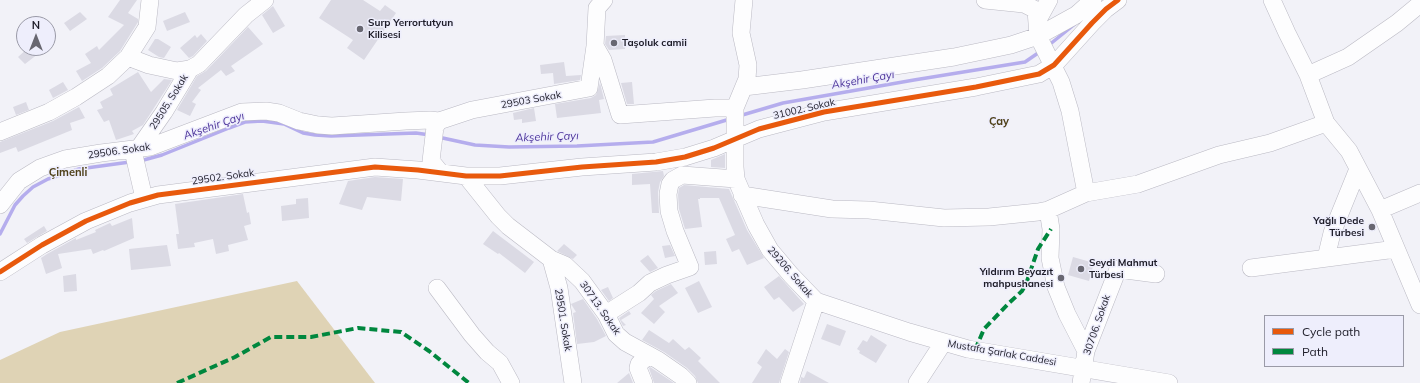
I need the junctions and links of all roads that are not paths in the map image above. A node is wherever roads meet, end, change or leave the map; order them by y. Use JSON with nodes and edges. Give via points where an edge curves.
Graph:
{"nodes":[{"id":1,"x":150,"y":0,"type":"edge"},
{"id":2,"x":744,"y":0,"type":"edge"},
{"id":3,"x":985,"y":0,"type":"edge"},
{"id":4,"x":1049,"y":0,"type":"edge"},
{"id":5,"x":1093,"y":0,"type":"edge"},
{"id":6,"x":1118,"y":0,"type":"edge"},
{"id":7,"x":1272,"y":0,"type":"edge"},
{"id":8,"x":260,"y":1,"type":"edge"},
{"id":9,"x":598,"y":3,"type":"edge"},
{"id":10,"x":1420,"y":4,"type":"edge"},
{"id":11,"x":1038,"y":28,"type":"junction"},
{"id":12,"x":595,"y":46,"type":"junction"},
{"id":13,"x":128,"y":57,"type":"junction"},
{"id":14,"x":1054,"y":65,"type":"junction"},
{"id":15,"x":190,"y":69,"type":"junction"},
{"id":16,"x":1308,"y":75,"type":"junction"},
{"id":17,"x":744,"y":87,"type":"junction"},
{"id":18,"x":735,"y":108,"type":"junction"},
{"id":19,"x":1326,"y":123,"type":"junction"},
{"id":20,"x":437,"y":124,"type":"junction"},
{"id":21,"x":0,"y":132,"type":"edge"},
{"id":22,"x":735,"y":139,"type":"junction"},
{"id":23,"x":136,"y":152,"type":"junction"},
{"id":24,"x":435,"y":167,"type":"junction"},
{"id":25,"x":1358,"y":169,"type":"junction"},
{"id":26,"x":466,"y":176,"type":"junction"},
{"id":27,"x":736,"y":179,"type":"junction"},
{"id":28,"x":142,"y":193,"type":"junction"},
{"id":29,"x":1086,"y":193,"type":"junction"},
{"id":30,"x":1420,"y":193,"type":"edge"},
{"id":31,"x":742,"y":195,"type":"junction"},
{"id":32,"x":0,"y":205,"type":"edge"},
{"id":33,"x":1048,"y":210,"type":"junction"},
{"id":34,"x":1380,"y":210,"type":"junction"},
{"id":35,"x":1396,"y":250,"type":"junction"},
{"id":36,"x":1326,"y":258,"type":"junction"},
{"id":37,"x":550,"y":259,"type":"junction"},
{"id":38,"x":1251,"y":268,"type":"dead end"},
{"id":39,"x":0,"y":272,"type":"edge"},
{"id":40,"x":1156,"y":274,"type":"dead end"},
{"id":41,"x":437,"y":288,"type":"dead end"},
{"id":42,"x":816,"y":302,"type":"junction"},
{"id":43,"x":1420,"y":305,"type":"edge"},
{"id":44,"x":606,"y":314,"type":"junction"},
{"id":45,"x":943,"y":342,"type":"junction"},
{"id":46,"x":1086,"y":351,"type":"junction"},
{"id":47,"x":649,"y":355,"type":"junction"},
{"id":48,"x":500,"y":363,"type":"junction"},
{"id":49,"x":1083,"y":375,"type":"edge"},
{"id":50,"x":501,"y":383,"type":"edge"},
{"id":51,"x":511,"y":383,"type":"edge"},
{"id":52,"x":573,"y":383,"type":"edge"},
{"id":53,"x":644,"y":383,"type":"edge"},
{"id":54,"x":688,"y":383,"type":"edge"},
{"id":55,"x":788,"y":383,"type":"edge"},
{"id":56,"x":917,"y":383,"type":"edge"},
{"id":57,"x":1169,"y":383,"type":"edge"}],
"edges":[{"from":1,"to":13,"type":"street","via":[[147,26]]},
{"from":2,"to":17,"type":"street","via":[[741,33],[748,66]]},
{"from":3,"to":11,"type":"street","via":[[1024,4],[1036,10]]},
{"from":4,"to":11,"type":"street"},
{"from":5,"to":11,"type":"street","via":[[1076,15]]},
{"from":6,"to":14,"type":"street","name":"31002. Sokak","via":[[1092,23]]},
{"from":7,"to":16,"type":"street"},
{"from":8,"to":15,"type":"street","via":[[199,64]]},
{"from":9,"to":12,"type":"street"},
{"from":10,"to":16,"type":"street","via":[[1348,57]]},
{"from":11,"to":14,"type":"street"},
{"from":11,"to":17,"type":"street","via":[[1011,45],[954,57]]},
{"from":12,"to":18,"type":"street","via":[[603,60],[620,115]]},
{"from":12,"to":20,"type":"street","name":"29503 Sokak","via":[[589,88],[472,110]]},
{"from":13,"to":15,"type":"street","via":[[177,71]]},
{"from":13,"to":21,"type":"street","via":[[108,76],[76,97],[49,112]]},
{"from":14,"to":22,"type":"street","name":"31002. Sokak","via":[[1039,74],[961,90],[824,112],[759,129]]},
{"from":14,"to":29,"type":"street","via":[[1070,111]]},
{"from":15,"to":23,"type":"street","name":"29505. Sokak"},
{"from":16,"to":19,"type":"street"},
{"from":17,"to":18,"type":"street"},
{"from":18,"to":22,"type":"street","name":"29206. Sokak"},
{"from":19,"to":25,"type":"street","via":[[1349,151]]},
{"from":19,"to":29,"type":"street","via":[[1270,143],[1219,155],[1138,184]]},
{"from":20,"to":23,"type":"street","name":"29506. Sokak","via":[[430,120],[332,126],[318,125],[279,113],[242,112]]},
{"from":20,"to":24,"type":"street"},
{"from":22,"to":26,"type":"street","name":"31002. Sokak","via":[[685,157],[656,162],[500,176]]},
{"from":22,"to":27,"type":"street","name":"29206. Sokak"},
{"from":23,"to":28,"type":"street"},
{"from":23,"to":32,"type":"street","name":"29506. Sokak","via":[[101,153],[66,159],[40,168],[19,182]]},
{"from":24,"to":26,"type":"street","name":"29502. Sokak"},
{"from":24,"to":28,"type":"street","name":"29502. Sokak","via":[[362,168],[197,190]]},
{"from":25,"to":34,"type":"street"},
{"from":25,"to":36,"type":"street","via":[[1332,233]]},
{"from":26,"to":37,"type":"street","name":"30713. Sokak","via":[[508,226]]},
{"from":27,"to":31,"type":"street","name":"29206. Sokak"},
{"from":27,"to":44,"type":"street","via":[[682,175],[673,180],[668,194],[669,211],[690,267],[650,283]]},
{"from":28,"to":39,"type":"street","name":"29502. Sokak","via":[[37,248]]},
{"from":29,"to":33,"type":"street"},
{"from":30,"to":34,"type":"street"},
{"from":31,"to":33,"type":"street","via":[[832,209],[870,210],[944,218],[989,217]]},
{"from":31,"to":42,"type":"street","name":"29206. Sokak","via":[[770,250]]},
{"from":33,"to":46,"type":"street","via":[[1051,229],[1050,258],[1056,287]]},
{"from":34,"to":35,"type":"street"},
{"from":35,"to":36,"type":"street"},
{"from":35,"to":43,"type":"street"},
{"from":36,"to":38,"type":"street"},
{"from":37,"to":44,"type":"street","name":"30713. Sokak","via":[[565,265],[582,281]]},
{"from":37,"to":52,"type":"street","name":"29501. Sokak","via":[[559,288]]},
{"from":40,"to":46,"type":"street","name":"30706. Sokak","via":[[1118,269]]},
{"from":41,"to":48,"type":"street","via":[[487,352]]},
{"from":42,"to":45,"type":"street","name":"Mustafa Şarlak Caddesi"},
{"from":42,"to":55,"type":"street","name":"29206. Sokak"},
{"from":44,"to":47,"type":"street","name":"30713. Sokak","via":[[616,334]]},
{"from":45,"to":49,"type":"street","name":"Mustafa Şarlak Caddesi"},
{"from":45,"to":56,"type":"street"},
{"from":46,"to":49,"type":"street","name":"30706. Sokak"},
{"from":47,"to":53,"type":"street","via":[[638,368]]},
{"from":47,"to":54,"type":"street","name":"30713. Sokak"},
{"from":48,"to":50,"type":"street","via":[[495,370]]},
{"from":48,"to":51,"type":"street"},
{"from":49,"to":57,"type":"street","name":"Mustafa Şarlak Caddesi"}]}
